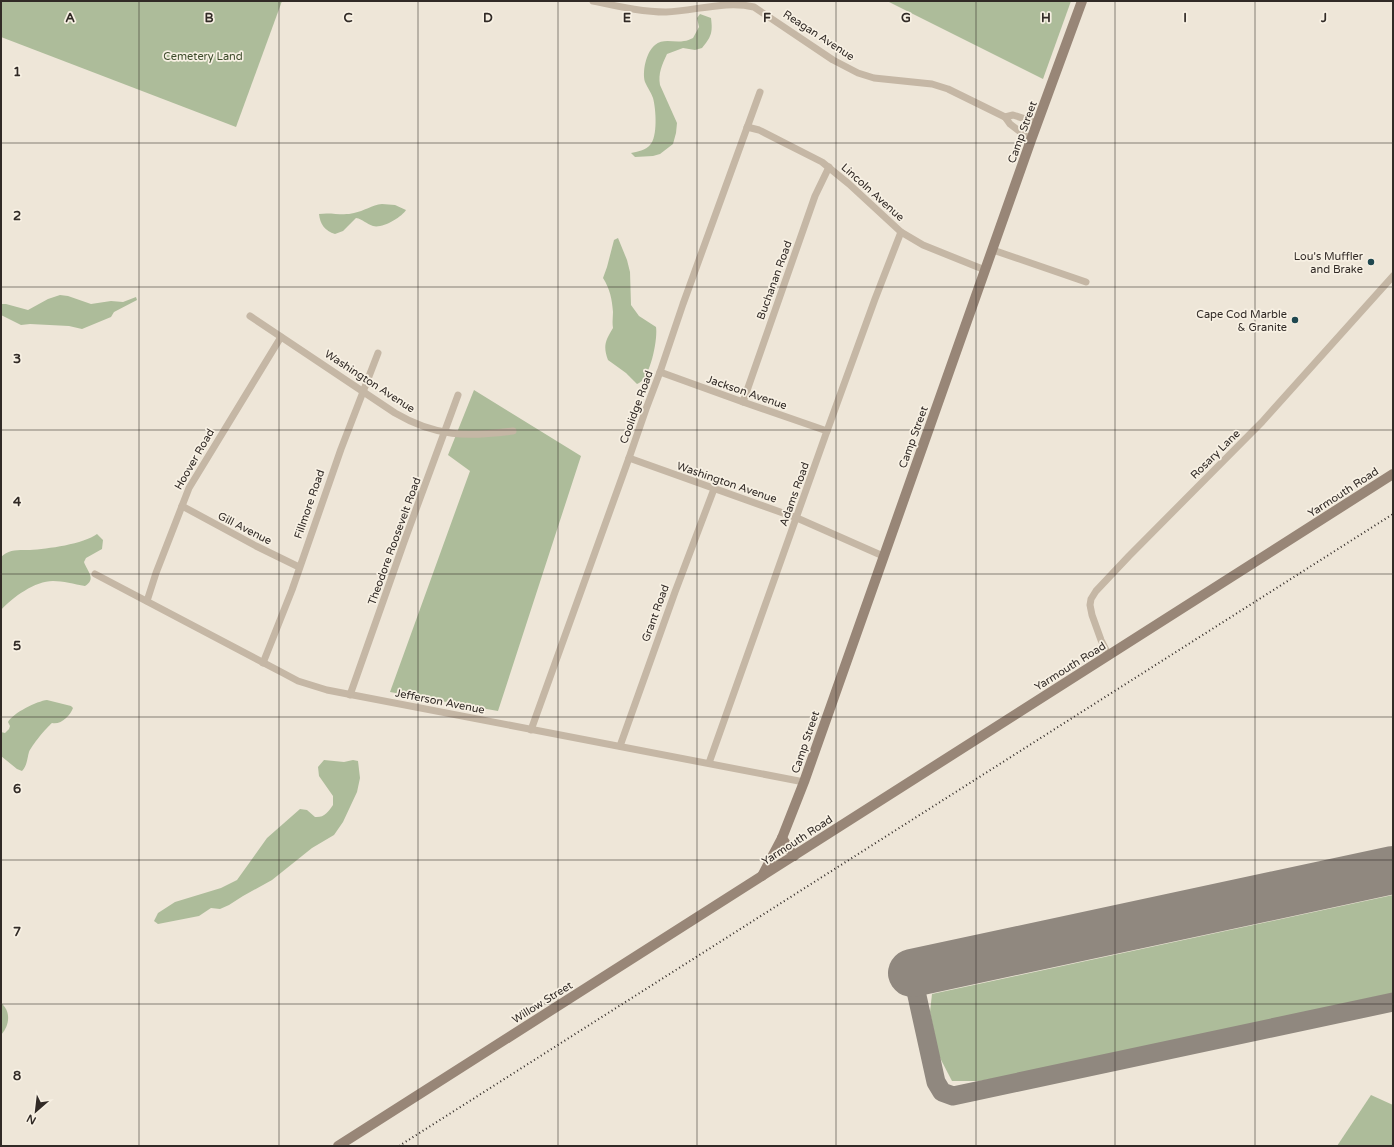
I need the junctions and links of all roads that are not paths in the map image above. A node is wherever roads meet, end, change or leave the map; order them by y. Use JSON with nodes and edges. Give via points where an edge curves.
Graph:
{"nodes":[{"id":1,"x":593,"y":1,"type":"edge"},
{"id":2,"x":1082,"y":1,"type":"edge"},
{"id":3,"x":604,"y":2,"type":"edge"},
{"id":4,"x":760,"y":92,"type":"dead end"},
{"id":5,"x":1005,"y":117,"type":"junction"},
{"id":6,"x":1038,"y":123,"type":"junction"},
{"id":7,"x":747,"y":127,"type":"junction"},
{"id":8,"x":1031,"y":140,"type":"junction"},
{"id":9,"x":829,"y":167,"type":"junction"},
{"id":10,"x":901,"y":232,"type":"junction"},
{"id":11,"x":993,"y":250,"type":"junction"},
{"id":12,"x":985,"y":270,"type":"junction"},
{"id":13,"x":1393,"y":276,"type":"edge"},
{"id":14,"x":1086,"y":282,"type":"dead end"},
{"id":15,"x":250,"y":316,"type":"dead end"},
{"id":16,"x":281,"y":337,"type":"junction"},
{"id":17,"x":378,"y":353,"type":"dead end"},
{"id":18,"x":660,"y":372,"type":"junction"},
{"id":19,"x":364,"y":392,"type":"junction"},
{"id":20,"x":458,"y":395,"type":"dead end"},
{"id":21,"x":743,"y":402,"type":"junction"},
{"id":22,"x":513,"y":431,"type":"dead end"},
{"id":23,"x":827,"y":431,"type":"junction"},
{"id":24,"x":444,"y":433,"type":"junction"},
{"id":25,"x":629,"y":458,"type":"junction"},
{"id":26,"x":1393,"y":474,"type":"edge"},
{"id":27,"x":714,"y":489,"type":"junction"},
{"id":28,"x":182,"y":506,"type":"junction"},
{"id":29,"x":797,"y":518,"type":"junction"},
{"id":30,"x":883,"y":556,"type":"junction"},
{"id":31,"x":299,"y":567,"type":"junction"},
{"id":32,"x":95,"y":574,"type":"dead end"},
{"id":33,"x":147,"y":601,"type":"junction"},
{"id":34,"x":1109,"y":656,"type":"junction"},
{"id":35,"x":263,"y":663,"type":"junction"},
{"id":36,"x":350,"y":695,"type":"junction"},
{"id":37,"x":531,"y":730,"type":"junction"},
{"id":38,"x":620,"y":746,"type":"junction"},
{"id":39,"x":709,"y":763,"type":"junction"},
{"id":40,"x":804,"y":782,"type":"junction"},
{"id":41,"x":782,"y":838,"type":"junction"},
{"id":42,"x":794,"y":856,"type":"junction"},
{"id":43,"x":760,"y":878,"type":"junction"},
{"id":44,"x":338,"y":1146,"type":"edge"}],
"edges":[{"from":1,"to":3,"type":"street","name":"Reagan Avenue"},
{"from":2,"to":6,"type":"main road","name":"Camp Street"},
{"from":3,"to":5,"type":"street","name":"Reagan Avenue","via":[[632,9],[667,12],[746,4],[833,60],[858,73],[874,78],[938,86]]},
{"from":4,"to":7,"type":"street","name":"Coolidge Road"},
{"from":5,"to":6,"type":"street","name":"Reagan Avenue","via":[[1013,115]]},
{"from":5,"to":8,"type":"street","name":"Reagan Avenue"},
{"from":6,"to":8,"type":"main road","name":"Camp Street"},
{"from":7,"to":9,"type":"street","name":"Lincoln Avenue","via":[[759,130]]},
{"from":7,"to":18,"type":"street","name":"Coolidge Road"},
{"from":8,"to":11,"type":"main road","name":"Camp Street"},
{"from":9,"to":10,"type":"street","name":"Lincoln Avenue"},
{"from":9,"to":21,"type":"street","name":"Buchanan Road","via":[[815,196]]},
{"from":10,"to":12,"type":"street","name":"Lincoln Avenue","via":[[923,245]]},
{"from":10,"to":23,"type":"street","name":"Adams Road"},
{"from":11,"to":12,"type":"main road","name":"Camp Street"},
{"from":11,"to":14,"type":"street"},
{"from":12,"to":30,"type":"main road","name":"Camp Street"},
{"from":13,"to":34,"type":"street","name":"Rosary Lane","via":[[1262,422],[1128,556],[1096,592],[1091,599],[1092,615],[1100,640]]},
{"from":15,"to":16,"type":"street","name":"Washington Avenue"},
{"from":16,"to":19,"type":"street","name":"Washington Avenue"},
{"from":16,"to":28,"type":"street","name":"Hoover Road","via":[[198,472]]},
{"from":17,"to":19,"type":"street","name":"Fillmore Road"},
{"from":18,"to":21,"type":"street","name":"Jackson Avenue"},
{"from":18,"to":25,"type":"street","name":"Coolidge Road"},
{"from":19,"to":24,"type":"street","name":"Washington Avenue","via":[[402,417]]},
{"from":19,"to":31,"type":"street","name":"Fillmore Road"},
{"from":20,"to":24,"type":"street","name":"Theodore Roosevelt Road"},
{"from":21,"to":23,"type":"street","name":"Jackson Avenue"},
{"from":22,"to":24,"type":"street","name":"Washington Avenue","via":[[482,435]]},
{"from":23,"to":29,"type":"street","name":"Adams Road"},
{"from":24,"to":36,"type":"street","name":"Theodore Roosevelt Road"},
{"from":25,"to":27,"type":"street","name":"Washington Avenue"},
{"from":25,"to":37,"type":"street","name":"Coolidge Road"},
{"from":26,"to":34,"type":"main road","name":"Yarmouth Road"},
{"from":27,"to":29,"type":"street","name":"Washington Avenue"},
{"from":27,"to":38,"type":"street","name":"Grant Road"},
{"from":28,"to":31,"type":"street","name":"Gill Avenue"},
{"from":28,"to":33,"type":"street","name":"Hoover Road"},
{"from":29,"to":30,"type":"street","name":"Washington Avenue"},
{"from":29,"to":39,"type":"street","name":"Adams Road"},
{"from":30,"to":40,"type":"main road","name":"Camp Street"},
{"from":31,"to":35,"type":"street","name":"Fillmore Road"},
{"from":32,"to":33,"type":"street","name":"Jefferson Avenue"},
{"from":33,"to":35,"type":"street","name":"Jefferson Avenue"},
{"from":34,"to":42,"type":"main road","name":"Yarmouth Road"},
{"from":35,"to":36,"type":"street","name":"Jefferson Avenue","via":[[298,681]]},
{"from":36,"to":37,"type":"street","name":"Jefferson Avenue"},
{"from":37,"to":38,"type":"street","name":"Jefferson Avenue"},
{"from":38,"to":39,"type":"street","name":"Jefferson Avenue"},
{"from":39,"to":40,"type":"street","name":"Jefferson Avenue"},
{"from":40,"to":41,"type":"main road","name":"Camp Street"},
{"from":41,"to":42,"type":"main road"},
{"from":41,"to":43,"type":"main road","name":"Camp Street"},
{"from":42,"to":43,"type":"main road","name":"Yarmouth Road"},
{"from":43,"to":44,"type":"main road","name":"Willow Street"}]}
